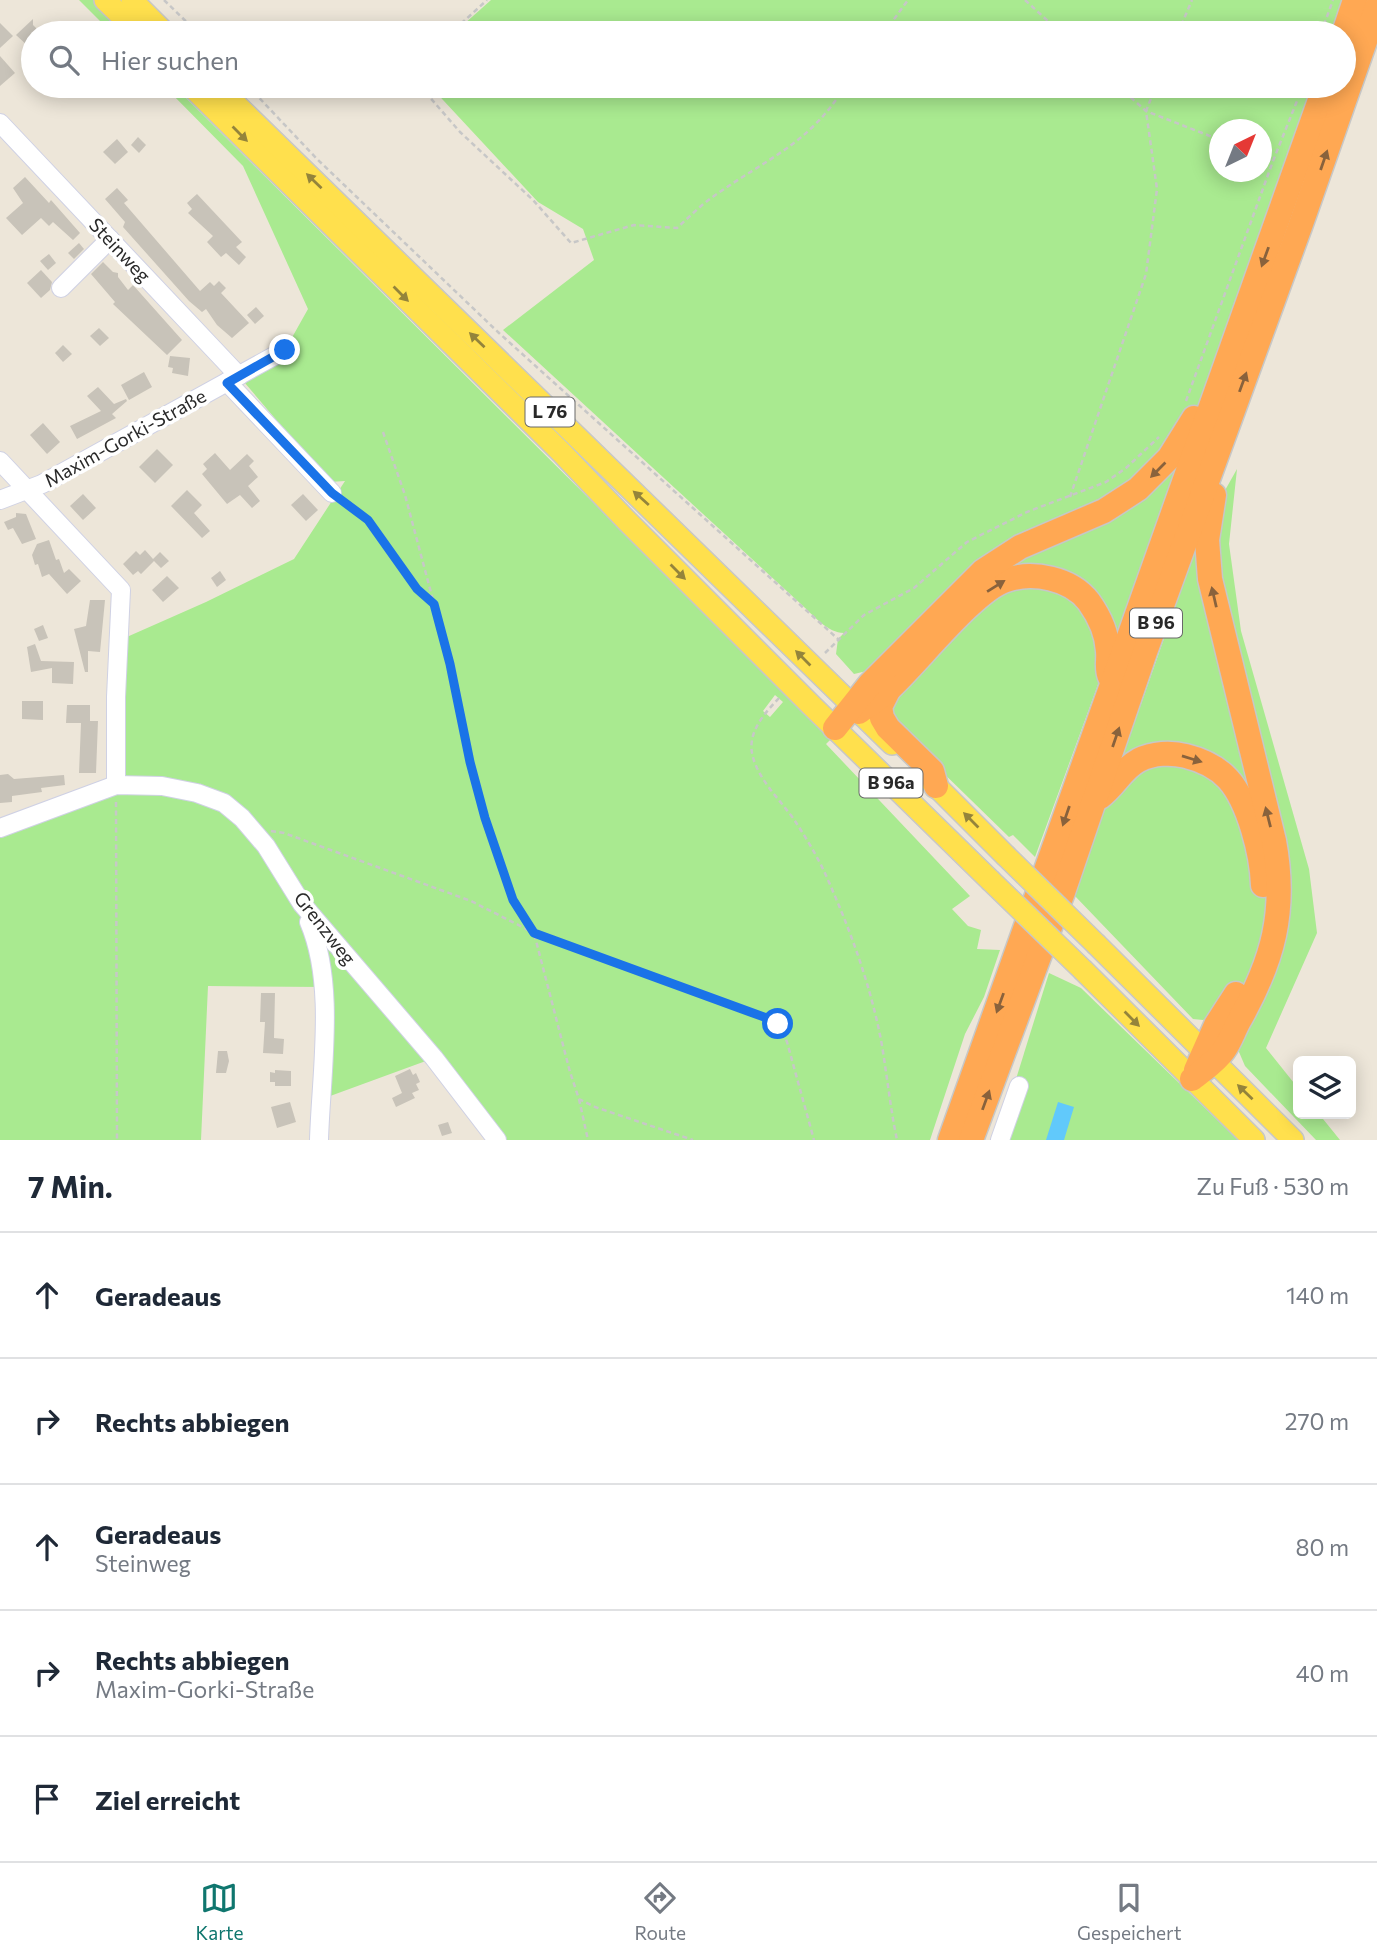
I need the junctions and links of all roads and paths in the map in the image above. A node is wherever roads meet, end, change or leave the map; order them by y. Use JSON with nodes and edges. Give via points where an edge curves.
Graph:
{"nodes":[{"id":1,"x":105,"y":0,"type":"edge"},
{"id":2,"x":132,"y":0,"type":"edge"},
{"id":3,"x":164,"y":0,"type":"edge"},
{"id":4,"x":486,"y":0,"type":"edge"},
{"id":5,"x":908,"y":0,"type":"edge"},
{"id":6,"x":1025,"y":0,"type":"edge"},
{"id":7,"x":1192,"y":0,"type":"edge"},
{"id":8,"x":1333,"y":0,"type":"edge"},
{"id":9,"x":1356,"y":0,"type":"edge"},
{"id":10,"x":1377,"y":7,"type":"edge"},
{"id":11,"x":127,"y":21,"type":"edge"},
{"id":12,"x":153,"y":21,"type":"edge"},
{"id":13,"x":186,"y":21,"type":"edge"},
{"id":14,"x":464,"y":21,"type":"edge"},
{"id":15,"x":893,"y":21,"type":"edge"},
{"id":16,"x":1048,"y":21,"type":"edge"},
{"id":17,"x":1183,"y":21,"type":"edge"},
{"id":18,"x":1325,"y":21,"type":"edge"},
{"id":19,"x":1348,"y":21,"type":"edge"},
{"id":20,"x":1356,"y":67,"type":"edge"},
{"id":21,"x":203,"y":98,"type":"edge"},
{"id":22,"x":229,"y":98,"type":"edge"},
{"id":23,"x":259,"y":98,"type":"edge"},
{"id":24,"x":430,"y":98,"type":"edge"},
{"id":25,"x":838,"y":98,"type":"edge"},
{"id":26,"x":1131,"y":98,"type":"edge"},
{"id":27,"x":1151,"y":98,"type":"edge"},
{"id":28,"x":1298,"y":98,"type":"edge"},
{"id":29,"x":1321,"y":98,"type":"edge"},
{"id":30,"x":1345,"y":98,"type":"edge"},
{"id":31,"x":1146,"y":111,"type":"junction"},
{"id":32,"x":0,"y":123,"type":"edge"},
{"id":33,"x":1209,"y":136,"type":"edge"},
{"id":34,"x":1273,"y":161,"type":"joint"},
{"id":35,"x":110,"y":239,"type":"junction"},
{"id":36,"x":61,"y":288,"type":"dead end"},
{"id":37,"x":1239,"y":326,"type":"junction"},
{"id":38,"x":285,"y":350,"type":"dead end"},
{"id":39,"x":233,"y":379,"type":"junction"},
{"id":40,"x":1181,"y":408,"type":"dead end"},
{"id":41,"x":383,"y":432,"type":"dead end"},
{"id":42,"x":1163,"y":433,"type":"dead end"},
{"id":43,"x":1220,"y":446,"type":"junction"},
{"id":44,"x":0,"y":461,"type":"edge"},
{"id":45,"x":27,"y":490,"type":"junction"},
{"id":46,"x":332,"y":493,"type":"joint"},
{"id":47,"x":1070,"y":497,"type":"junction"},
{"id":48,"x":0,"y":500,"type":"edge"},
{"id":49,"x":434,"y":604,"type":"junction"},
{"id":50,"x":838,"y":639,"type":"junction"},
{"id":51,"x":825,"y":653,"type":"dead end"},
{"id":52,"x":1112,"y":682,"type":"junction"},
{"id":53,"x":888,"y":691,"type":"junction"},
{"id":54,"x":779,"y":698,"type":"dead end"},
{"id":55,"x":854,"y":709,"type":"junction"},
{"id":56,"x":835,"y":727,"type":"junction"},
{"id":57,"x":116,"y":785,"type":"junction"},
{"id":58,"x":936,"y":786,"type":"junction"},
{"id":59,"x":1094,"y":801,"type":"junction"},
{"id":60,"x":0,"y":828,"type":"edge"},
{"id":61,"x":258,"y":837,"type":"junction"},
{"id":62,"x":302,"y":904,"type":"junction"},
{"id":63,"x":534,"y":933,"type":"junction"},
{"id":64,"x":1209,"y":1057,"type":"junction"},
{"id":65,"x":1192,"y":1079,"type":"junction"},
{"id":66,"x":1019,"y":1086,"type":"dead end"},
{"id":67,"x":579,"y":1099,"type":"junction"},
{"id":68,"x":117,"y":1140,"type":"edge"},
{"id":69,"x":319,"y":1140,"type":"edge"},
{"id":70,"x":497,"y":1140,"type":"edge"},
{"id":71,"x":588,"y":1140,"type":"edge"},
{"id":72,"x":694,"y":1140,"type":"edge"},
{"id":73,"x":814,"y":1140,"type":"edge"},
{"id":74,"x":897,"y":1140,"type":"edge"},
{"id":75,"x":950,"y":1140,"type":"edge"},
{"id":76,"x":971,"y":1140,"type":"edge"},
{"id":77,"x":1000,"y":1140,"type":"edge"},
{"id":78,"x":1254,"y":1140,"type":"edge"},
{"id":79,"x":1293,"y":1140,"type":"edge"}],
"edges":[{"from":1,"to":11,"type":"main road"},
{"from":2,"to":12,"type":"main road"},
{"from":3,"to":13,"type":"path"},
{"from":4,"to":14,"type":"path"},
{"from":5,"to":15,"type":"path"},
{"from":6,"to":16,"type":"path"},
{"from":7,"to":17,"type":"path"},
{"from":8,"to":18,"type":"path"},
{"from":9,"to":19,"type":"highway"},
{"from":20,"to":10,"type":"highway","number":"B 96","one_way":true},
{"from":21,"to":56,"type":"main road","number":"L 76","one_way":true},
{"from":55,"to":22,"type":"main road","number":"L 76","one_way":true},
{"from":23,"to":50,"type":"path","via":[[499,333]]},
{"from":24,"to":25,"type":"path","via":[[571,243],[634,225],[677,228],[713,197],[803,138]]},
{"from":26,"to":31,"type":"path"},
{"from":27,"to":31,"type":"path"},
{"from":28,"to":34,"type":"path"},
{"from":29,"to":37,"type":"highway","number":"B 96","one_way":true},
{"from":43,"to":30,"type":"highway","number":"B 96","one_way":true},
{"from":31,"to":33,"type":"path"},
{"from":31,"to":47,"type":"path","via":[[1157,189],[1146,274]]},
{"from":32,"to":35,"type":"street","name":"Steinweg"},
{"from":34,"to":40,"type":"path","via":[[1207,349]]},
{"from":35,"to":36,"type":"street"},
{"from":35,"to":39,"type":"street","name":"Steinweg"},
{"from":37,"to":52,"type":"highway","number":"B 96"},
{"from":37,"to":55,"type":"highway","one_way":true,"via":[[1188,430],[1154,474],[1104,511],[1020,547],[983,571],[870,684]]},
{"from":38,"to":39,"type":"street","name":"Maxim-Gorki-Straße"},
{"from":39,"to":45,"type":"street","name":"Maxim-Gorki-Straße"},
{"from":39,"to":46,"type":"street","name":"Steinweg"},
{"from":41,"to":49,"type":"path"},
{"from":42,"to":47,"type":"path","via":[[1106,482]]},
{"from":59,"to":43,"type":"highway","number":"B 96","one_way":true},
{"from":64,"to":43,"type":"highway","one_way":true,"via":[[1226,1049],[1259,985],[1272,951],[1280,906],[1274,841],[1210,579],[1207,540],[1222,467]]},
{"from":44,"to":45,"type":"street"},
{"from":45,"to":48,"type":"street","name":"Maxim-Gorki-Straße"},
{"from":45,"to":57,"type":"street","via":[[121,590]]},
{"from":46,"to":49,"type":"path","via":[[368,520],[417,589]]},
{"from":47,"to":50,"type":"path","via":[[967,542],[914,588],[864,615]]},
{"from":49,"to":63,"type":"path","via":[[485,818],[513,900]]},
{"from":50,"to":51,"type":"path"},
{"from":53,"to":52,"type":"highway","one_way":true,"via":[[979,597],[1004,580],[1027,576],[1070,586],[1088,600],[1106,639],[1107,672]]},
{"from":52,"to":75,"type":"highway","number":"B 96","one_way":true},
{"from":53,"to":55,"type":"highway"},
{"from":53,"to":58,"type":"highway","via":[[880,706],[882,718],[932,771]]},
{"from":54,"to":74,"type":"path","via":[[756,727],[751,752],[826,875],[851,931],[881,1042]]},
{"from":55,"to":56,"type":"highway"},
{"from":55,"to":58,"type":"main road"},
{"from":56,"to":65,"type":"main road","number":"B 96a","one_way":true,"bridge":true},
{"from":57,"to":60,"type":"street"},
{"from":57,"to":61,"type":"street","name":"Grenzweg","via":[[162,786],[197,793],[224,803]]},
{"from":57,"to":68,"type":"path"},
{"from":64,"to":58,"type":"main road","number":"B 96a","one_way":true,"bridge":true},
{"from":59,"to":64,"type":"highway","one_way":true,"via":[[1133,764],[1166,753],[1213,767],[1240,797],[1263,865],[1263,905],[1250,965],[1216,1026]]},
{"from":76,"to":59,"type":"highway","number":"B 96","one_way":true},
{"from":61,"to":62,"type":"street","name":"Grenzweg"},
{"from":61,"to":63,"type":"path","via":[[272,831],[284,833],[471,901]]},
{"from":62,"to":69,"type":"street","via":[[318,942],[324,987]]},
{"from":62,"to":70,"type":"street","name":"Grenzweg","via":[[434,1058]]},
{"from":63,"to":67,"type":"path"},
{"from":63,"to":73,"type":"path","via":[[772,1020],[787,1042]]},
{"from":64,"to":65,"type":"highway"},
{"from":79,"to":64,"type":"main road","number":"B 96a","one_way":true},
{"from":65,"to":78,"type":"main road","number":"B 96a"},
{"from":66,"to":77,"type":"street"},
{"from":67,"to":71,"type":"path"},
{"from":67,"to":72,"type":"path"}]}
